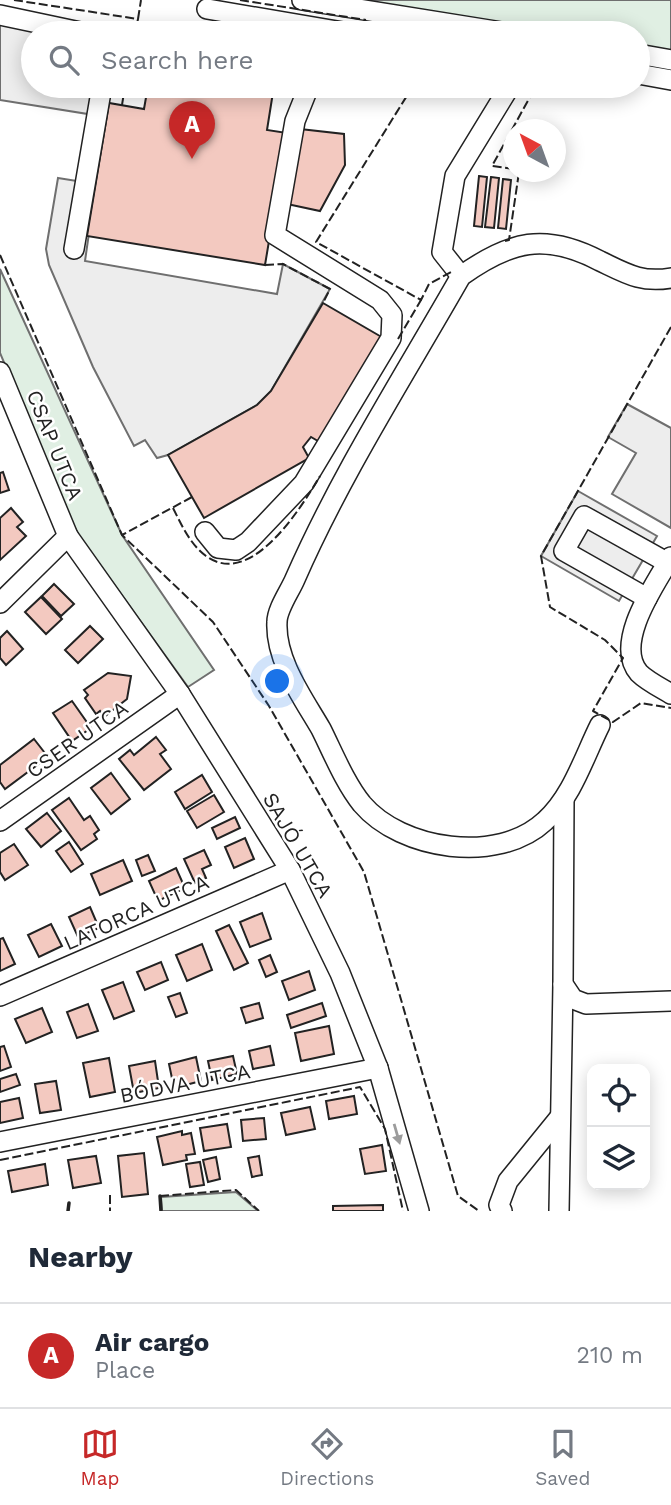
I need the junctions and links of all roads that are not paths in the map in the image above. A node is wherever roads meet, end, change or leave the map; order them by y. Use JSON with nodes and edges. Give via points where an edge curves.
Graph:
{"nodes":[{"id":1,"x":302,"y":0,"type":"edge"},
{"id":2,"x":207,"y":9,"type":"dead end"},
{"id":3,"x":0,"y":15,"type":"edge"},
{"id":4,"x":28,"y":21,"type":"edge"},
{"id":5,"x":274,"y":21,"type":"edge"},
{"id":6,"x":433,"y":21,"type":"edge"},
{"id":7,"x":650,"y":56,"type":"edge"},
{"id":8,"x":671,"y":60,"type":"edge"},
{"id":9,"x":650,"y":76,"type":"edge"},
{"id":10,"x":671,"y":80,"type":"edge"},
{"id":11,"x":100,"y":98,"type":"edge"},
{"id":12,"x":304,"y":98,"type":"edge"},
{"id":13,"x":503,"y":98,"type":"edge"},
{"id":14,"x":74,"y":249,"type":"dead end"},
{"id":15,"x":461,"y":276,"type":"junction"},
{"id":16,"x":671,"y":278,"type":"edge"},
{"id":17,"x":0,"y":372,"type":"edge"},
{"id":18,"x":205,"y":532,"type":"dead end"},
{"id":19,"x":68,"y":536,"type":"junction"},
{"id":20,"x":669,"y":560,"type":"edge"},
{"id":21,"x":657,"y":593,"type":"edge"},
{"id":22,"x":0,"y":603,"type":"edge"},
{"id":23,"x":180,"y":694,"type":"junction"},
{"id":24,"x":671,"y":694,"type":"edge"},
{"id":25,"x":600,"y":725,"type":"dead end"},
{"id":26,"x":564,"y":799,"type":"junction"},
{"id":27,"x":0,"y":821,"type":"edge"},
{"id":28,"x":290,"y":870,"type":"junction"},
{"id":29,"x":563,"y":984,"type":"junction"},
{"id":30,"x":0,"y":996,"type":"edge"},
{"id":31,"x":671,"y":1001,"type":"edge"},
{"id":32,"x":378,"y":1068,"type":"junction"},
{"id":33,"x":560,"y":1117,"type":"junction"},
{"id":34,"x":0,"y":1142,"type":"edge"},
{"id":35,"x":419,"y":1211,"type":"edge"},
{"id":36,"x":502,"y":1211,"type":"edge"},
{"id":37,"x":559,"y":1211,"type":"edge"}],
"edges":[{"from":1,"to":6,"type":"street"},
{"from":2,"to":5,"type":"street"},
{"from":3,"to":4,"type":"street"},
{"from":7,"to":8,"type":"street"},
{"from":9,"to":10,"type":"street"},
{"from":11,"to":14,"type":"street"},
{"from":12,"to":18,"type":"street","via":[[295,121],[275,235],[380,300],[392,315],[391,338],[303,483],[248,542],[236,550],[218,548]]},
{"from":13,"to":15,"type":"street","via":[[455,176],[442,252]]},
{"from":15,"to":16,"type":"street","via":[[487,257],[554,242],[648,282]]},
{"from":15,"to":26,"type":"street","via":[[315,533],[276,621],[286,666],[361,803],[382,823],[406,837],[432,844],[474,847],[512,840],[544,823]]},
{"from":17,"to":19,"type":"street","name":"CSAP UTCA"},
{"from":19,"to":22,"type":"street"},
{"from":19,"to":23,"type":"street","name":"SAJÓ UTCA"},
{"from":20,"to":21,"type":"street"},
{"from":20,"to":21,"type":"street","via":[[584,516],[564,551]]},
{"from":21,"to":24,"type":"street","via":[[632,641],[632,657],[639,672]]},
{"from":23,"to":27,"type":"street","name":"CSER UTCA"},
{"from":23,"to":28,"type":"street","name":"SAJÓ UTCA"},
{"from":25,"to":26,"type":"street"},
{"from":26,"to":29,"type":"street"},
{"from":28,"to":30,"type":"street","name":"LATORCA UTCA"},
{"from":28,"to":32,"type":"street","name":"SAJÓ UTCA","via":[[340,973]]},
{"from":29,"to":31,"type":"street","via":[[573,999],[586,1004]]},
{"from":29,"to":33,"type":"street"},
{"from":32,"to":34,"type":"street","name":"BÓDVA UTCA"},
{"from":32,"to":35,"type":"street","name":"SAJÓ UTCA","one_way":true},
{"from":33,"to":36,"type":"street","via":[[508,1181],[499,1205]]},
{"from":33,"to":37,"type":"street"}]}
